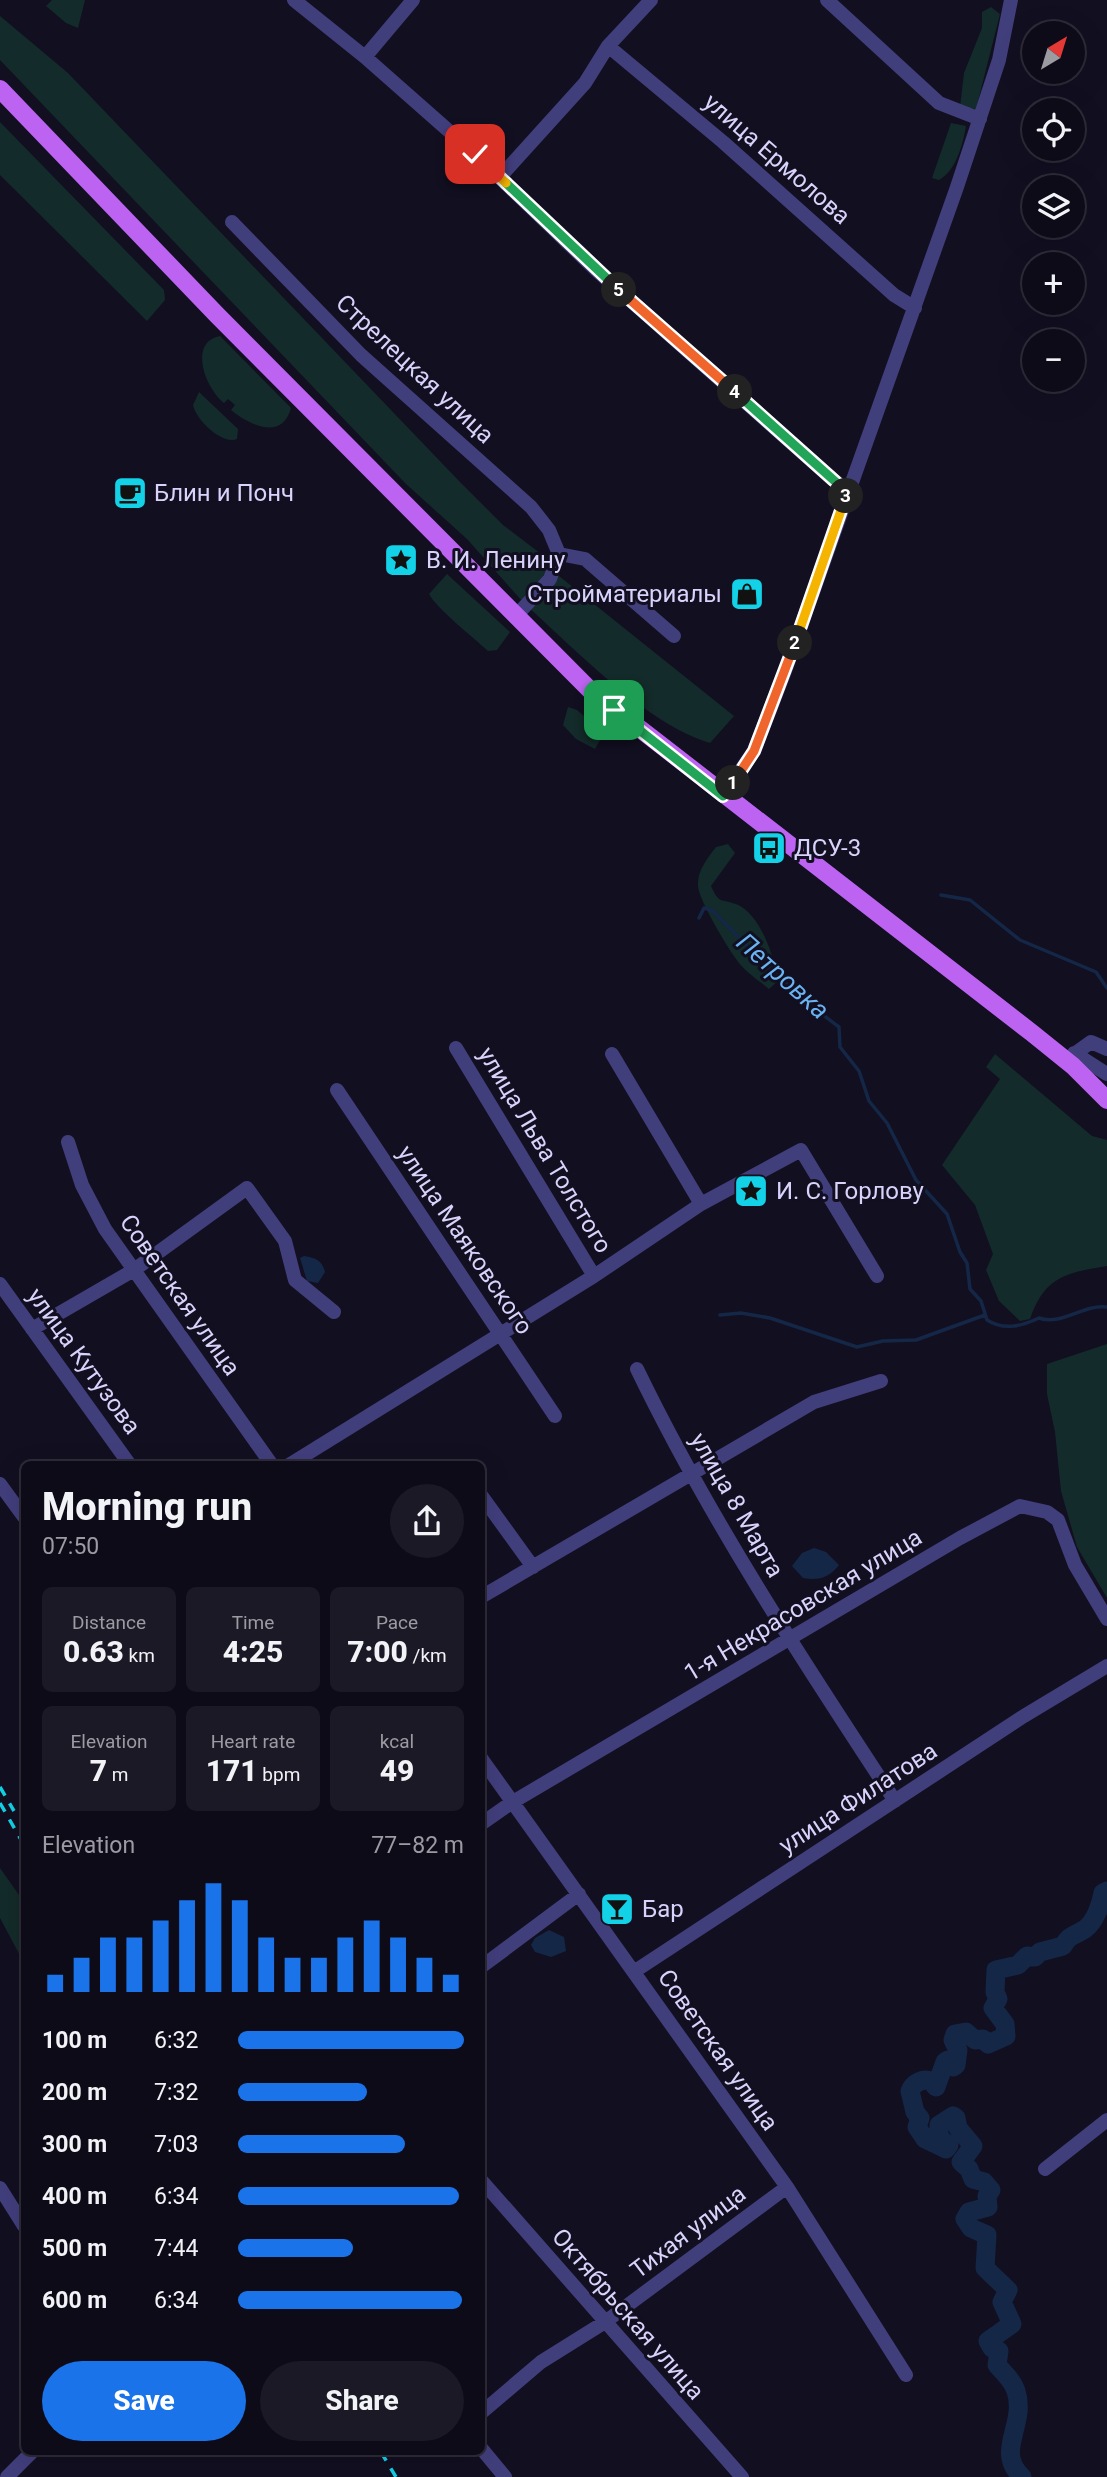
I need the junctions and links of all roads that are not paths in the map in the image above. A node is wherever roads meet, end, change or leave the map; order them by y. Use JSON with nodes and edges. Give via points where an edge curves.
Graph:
{"nodes":[{"id":1,"x":294,"y":0,"type":"edge"},
{"id":2,"x":413,"y":0,"type":"edge"},
{"id":3,"x":651,"y":0,"type":"edge"},
{"id":4,"x":827,"y":0,"type":"edge"},
{"id":5,"x":1011,"y":0,"type":"edge"},
{"id":6,"x":608,"y":46,"type":"junction"},
{"id":7,"x":365,"y":57,"type":"junction"},
{"id":8,"x":0,"y":89,"type":"edge"},
{"id":9,"x":980,"y":120,"type":"junction"},
{"id":10,"x":500,"y":177,"type":"junction"},
{"id":11,"x":232,"y":222,"type":"dead end"},
{"id":12,"x":915,"y":308,"type":"junction"},
{"id":13,"x":847,"y":492,"type":"junction"},
{"id":14,"x":559,"y":554,"type":"junction"},
{"id":15,"x":515,"y":617,"type":"junction"},
{"id":16,"x":674,"y":636,"type":"dead end"},
{"id":17,"x":723,"y":796,"type":"junction"},
{"id":18,"x":456,"y":1048,"type":"dead end"},
{"id":19,"x":1107,"y":1049,"type":"edge"},
{"id":20,"x":612,"y":1054,"type":"dead end"},
{"id":21,"x":1070,"y":1057,"type":"junction"},
{"id":22,"x":1107,"y":1074,"type":"edge"},
{"id":23,"x":337,"y":1090,"type":"dead end"},
{"id":24,"x":1107,"y":1100,"type":"edge"},
{"id":25,"x":68,"y":1142,"type":"dead end"},
{"id":26,"x":701,"y":1203,"type":"junction"},
{"id":27,"x":134,"y":1270,"type":"junction"},
{"id":28,"x":594,"y":1276,"type":"junction"},
{"id":29,"x":877,"y":1276,"type":"dead end"},
{"id":30,"x":0,"y":1284,"type":"edge"},
{"id":31,"x":334,"y":1312,"type":"dead end"},
{"id":32,"x":32,"y":1329,"type":"junction"},
{"id":33,"x":501,"y":1335,"type":"junction"},
{"id":34,"x":637,"y":1369,"type":"dead end"},
{"id":35,"x":881,"y":1381,"type":"dead end"},
{"id":36,"x":555,"y":1416,"type":"dead end"},
{"id":37,"x":127,"y":1461,"type":"edge"},
{"id":38,"x":269,"y":1461,"type":"edge"},
{"id":39,"x":296,"y":1461,"type":"edge"},
{"id":40,"x":694,"y":1475,"type":"junction"},
{"id":41,"x":0,"y":1484,"type":"edge"},
{"id":42,"x":485,"y":1501,"type":"edge"},
{"id":43,"x":21,"y":1513,"type":"edge"},
{"id":44,"x":533,"y":1567,"type":"junction"},
{"id":45,"x":485,"y":1595,"type":"edge"},
{"id":46,"x":1107,"y":1619,"type":"edge"},
{"id":47,"x":790,"y":1641,"type":"junction"},
{"id":48,"x":1107,"y":1666,"type":"edge"},
{"id":49,"x":485,"y":1764,"type":"edge"},
{"id":50,"x":895,"y":1801,"type":"junction"},
{"id":51,"x":511,"y":1802,"type":"junction"},
{"id":52,"x":485,"y":1821,"type":"edge"},
{"id":53,"x":579,"y":1894,"type":"junction"},
{"id":54,"x":485,"y":1964,"type":"edge"},
{"id":55,"x":635,"y":1971,"type":"junction"},
{"id":56,"x":1107,"y":2120,"type":"edge"},
{"id":57,"x":1045,"y":2169,"type":"dead end"},
{"id":58,"x":485,"y":2185,"type":"edge"},
{"id":59,"x":787,"y":2187,"type":"junction"},
{"id":60,"x":0,"y":2188,"type":"edge"},
{"id":61,"x":21,"y":2221,"type":"edge"},
{"id":62,"x":605,"y":2322,"type":"junction"},
{"id":63,"x":906,"y":2375,"type":"dead end"},
{"id":64,"x":485,"y":2410,"type":"edge"},
{"id":65,"x":485,"y":2453,"type":"edge"},
{"id":66,"x":29,"y":2455,"type":"edge"},
{"id":67,"x":7,"y":2477,"type":"edge"},
{"id":68,"x":505,"y":2477,"type":"edge"},
{"id":69,"x":742,"y":2477,"type":"edge"}],
"edges":[{"from":1,"to":7,"type":"street"},
{"from":2,"to":7,"type":"street"},
{"from":3,"to":6,"type":"street"},
{"from":4,"to":9,"type":"street","via":[[935,100]]},
{"from":5,"to":9,"type":"street"},
{"from":6,"to":10,"type":"street","via":[[585,83]]},
{"from":6,"to":12,"type":"street","name":"улица Ермолова","via":[[894,295]]},
{"from":7,"to":10,"type":"street"},
{"from":8,"to":15,"type":"main road"},
{"from":9,"to":12,"type":"street"},
{"from":10,"to":13,"type":"street","via":[[595,269]]},
{"from":11,"to":14,"type":"street","name":"Стрелецкая улица","via":[[360,355],[530,507]]},
{"from":12,"to":13,"type":"street"},
{"from":13,"to":17,"type":"street","via":[[761,736]]},
{"from":14,"to":15,"type":"street","via":[[550,579]]},
{"from":14,"to":16,"type":"street","via":[[585,559]]},
{"from":15,"to":17,"type":"main road","via":[[599,698]]},
{"from":17,"to":21,"type":"main road"},
{"from":18,"to":28,"type":"street","name":"улица Льва Толстого"},
{"from":19,"to":21,"type":"street","via":[[1091,1042]]},
{"from":20,"to":26,"type":"street"},
{"from":21,"to":22,"type":"street"},
{"from":21,"to":24,"type":"main road"},
{"from":23,"to":33,"type":"street","name":"улица Маяковского"},
{"from":25,"to":27,"type":"street","name":"Советская улица","via":[[82,1185]]},
{"from":26,"to":28,"type":"street"},
{"from":26,"to":29,"type":"street","via":[[801,1150]]},
{"from":27,"to":31,"type":"street","via":[[247,1188],[285,1241],[295,1280]]},
{"from":27,"to":32,"type":"street"},
{"from":27,"to":38,"type":"street","name":"Советская улица"},
{"from":28,"to":33,"type":"street"},
{"from":30,"to":32,"type":"street","name":"улица Кутузова"},
{"from":32,"to":37,"type":"street","name":"улица Кутузова"},
{"from":33,"to":36,"type":"street","name":"улица Маяковского"},
{"from":33,"to":39,"type":"street"},
{"from":34,"to":40,"type":"street","name":"улица 8 Марта"},
{"from":35,"to":40,"type":"street","via":[[814,1402]]},
{"from":40,"to":44,"type":"street"},
{"from":40,"to":47,"type":"street","name":"улица 8 Марта"},
{"from":41,"to":43,"type":"street"},
{"from":42,"to":44,"type":"street"},
{"from":44,"to":45,"type":"street"},
{"from":46,"to":47,"type":"street","name":"1-я Некрасовская улица","via":[[1075,1565],[1058,1520],[1034,1507],[1020,1506]]},
{"from":47,"to":50,"type":"street","name":"улица 8 Марта"},
{"from":47,"to":51,"type":"street","name":"1-я Некрасовская улица"},
{"from":48,"to":50,"type":"street","name":"улица Филатова"},
{"from":49,"to":51,"type":"street","name":"Советская улица"},
{"from":50,"to":55,"type":"street","name":"улица Филатова"},
{"from":51,"to":52,"type":"street","name":"1-я Некрасовская улица"},
{"from":51,"to":53,"type":"street","name":"Советская улица"},
{"from":53,"to":54,"type":"street"},
{"from":53,"to":55,"type":"street","name":"Советская улица"},
{"from":55,"to":59,"type":"street","name":"Советская улица"},
{"from":56,"to":57,"type":"street"},
{"from":58,"to":62,"type":"street","name":"Октябрьская улица"},
{"from":59,"to":62,"type":"street","name":"Тихая улица"},
{"from":59,"to":63,"type":"street","name":"Советская улица"},
{"from":60,"to":61,"type":"street"},
{"from":62,"to":64,"type":"street","name":"Тихая улица","via":[[541,2362]]},
{"from":62,"to":69,"type":"street","name":"Октябрьская улица"},
{"from":65,"to":68,"type":"street"},
{"from":66,"to":67,"type":"street"}]}
